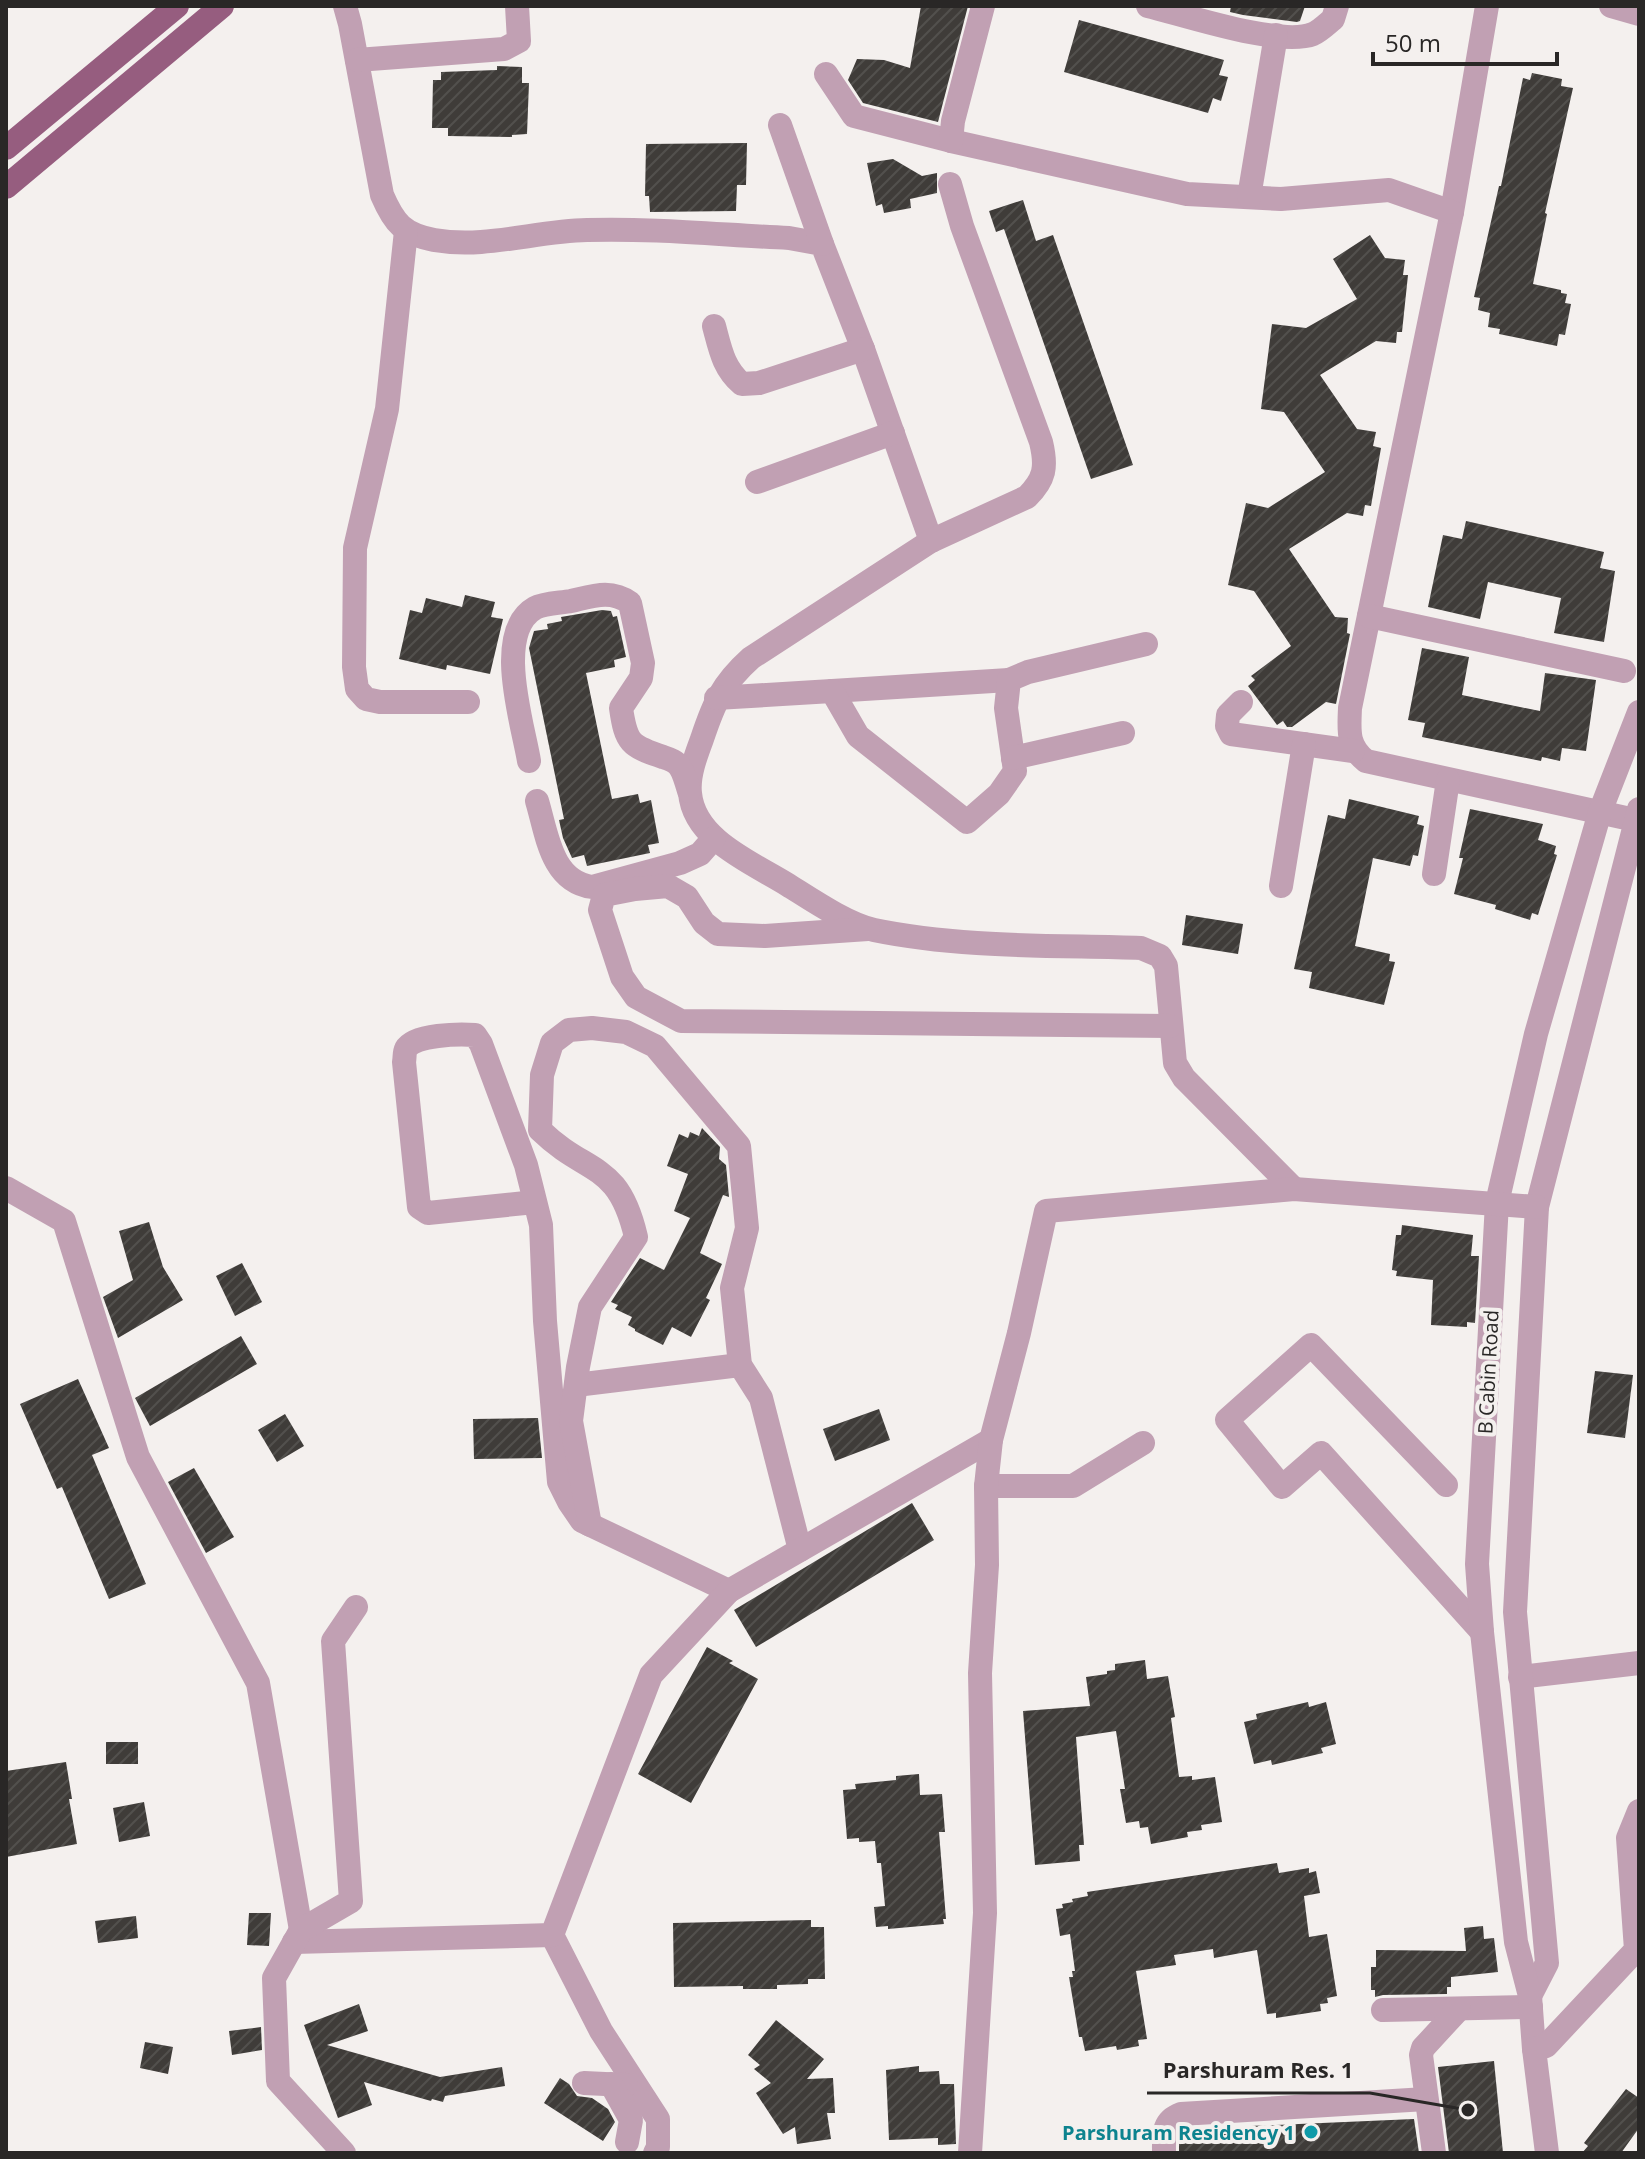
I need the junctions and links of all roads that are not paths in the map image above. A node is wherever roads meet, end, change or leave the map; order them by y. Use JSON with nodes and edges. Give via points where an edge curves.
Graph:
{"nodes":[{"id":1,"x":177,"y":6,"type":"edge"},
{"id":2,"x":222,"y":6,"type":"edge"},
{"id":3,"x":345,"y":6,"type":"edge"},
{"id":4,"x":517,"y":6,"type":"edge"},
{"id":5,"x":983,"y":6,"type":"edge"},
{"id":6,"x":1148,"y":6,"type":"edge"},
{"id":7,"x":1337,"y":6,"type":"edge"},
{"id":8,"x":1487,"y":6,"type":"edge"},
{"id":9,"x":1611,"y":6,"type":"edge"},
{"id":10,"x":1639,"y":14,"type":"edge"},
{"id":11,"x":1276,"y":35,"type":"junction"},
{"id":12,"x":357,"y":60,"type":"junction"},
{"id":13,"x":826,"y":74,"type":"dead end"},
{"id":14,"x":780,"y":125,"type":"dead end"},
{"id":15,"x":951,"y":141,"type":"junction"},
{"id":16,"x":6,"y":148,"type":"edge"},
{"id":17,"x":950,"y":184,"type":"dead end"},
{"id":18,"x":6,"y":187,"type":"edge"},
{"id":19,"x":1249,"y":197,"type":"junction"},
{"id":20,"x":1452,"y":212,"type":"junction"},
{"id":21,"x":406,"y":231,"type":"junction"},
{"id":22,"x":822,"y":244,"type":"junction"},
{"id":23,"x":714,"y":326,"type":"dead end"},
{"id":24,"x":863,"y":349,"type":"junction"},
{"id":25,"x":893,"y":433,"type":"junction"},
{"id":26,"x":757,"y":482,"type":"dead end"},
{"id":27,"x":931,"y":541,"type":"junction"},
{"id":28,"x":1369,"y":616,"type":"junction"},
{"id":29,"x":1146,"y":644,"type":"dead end"},
{"id":30,"x":1624,"y":671,"type":"dead end"},
{"id":31,"x":1009,"y":680,"type":"junction"},
{"id":32,"x":832,"y":691,"type":"junction"},
{"id":33,"x":716,"y":698,"type":"junction"},
{"id":34,"x":468,"y":702,"type":"dead end"},
{"id":35,"x":1241,"y":702,"type":"dead end"},
{"id":36,"x":1639,"y":712,"type":"edge"},
{"id":37,"x":1123,"y":733,"type":"dead end"},
{"id":38,"x":1304,"y":744,"type":"junction"},
{"id":39,"x":1353,"y":751,"type":"junction"},
{"id":40,"x":1013,"y":758,"type":"junction"},
{"id":41,"x":529,"y":761,"type":"dead end"},
{"id":42,"x":1448,"y":780,"type":"junction"},
{"id":43,"x":689,"y":791,"type":"junction"},
{"id":44,"x":537,"y":801,"type":"dead end"},
{"id":45,"x":1600,"y":812,"type":"junction"},
{"id":46,"x":1637,"y":814,"type":"edge"},
{"id":47,"x":714,"y":838,"type":"junction"},
{"id":48,"x":1434,"y":874,"type":"dead end"},
{"id":49,"x":1281,"y":886,"type":"dead end"},
{"id":50,"x":870,"y":929,"type":"junction"},
{"id":51,"x":1170,"y":1026,"type":"junction"},
{"id":52,"x":6,"y":1188,"type":"edge"},
{"id":53,"x":1294,"y":1189,"type":"junction"},
{"id":54,"x":535,"y":1202,"type":"junction"},
{"id":55,"x":1497,"y":1203,"type":"junction"},
{"id":56,"x":1537,"y":1207,"type":"junction"},
{"id":57,"x":740,"y":1365,"type":"junction"},
{"id":58,"x":576,"y":1385,"type":"junction"},
{"id":59,"x":991,"y":1440,"type":"junction"},
{"id":60,"x":1143,"y":1443,"type":"dead end"},
{"id":61,"x":1446,"y":1485,"type":"dead end"},
{"id":62,"x":986,"y":1486,"type":"junction"},
{"id":63,"x":590,"y":1525,"type":"junction"},
{"id":64,"x":800,"y":1550,"type":"junction"},
{"id":65,"x":729,"y":1591,"type":"junction"},
{"id":66,"x":356,"y":1607,"type":"dead end"},
{"id":67,"x":1482,"y":1632,"type":"junction"},
{"id":68,"x":1639,"y":1663,"type":"edge"},
{"id":69,"x":1520,"y":1677,"type":"junction"},
{"id":70,"x":1639,"y":1811,"type":"edge"},
{"id":71,"x":552,"y":1935,"type":"junction"},
{"id":72,"x":298,"y":1936,"type":"junction"},
{"id":73,"x":1530,"y":2002,"type":"junction"},
{"id":74,"x":1459,"y":2009,"type":"junction"},
{"id":75,"x":1383,"y":2010,"type":"dead end"},
{"id":76,"x":1534,"y":2049,"type":"junction"},
{"id":77,"x":584,"y":2083,"type":"dead end"},
{"id":78,"x":611,"y":2084,"type":"junction"},
{"id":79,"x":637,"y":2085,"type":"junction"},
{"id":80,"x":1426,"y":2099,"type":"junction"},
{"id":81,"x":627,"y":2142,"type":"dead end"},
{"id":82,"x":344,"y":2153,"type":"edge"},
{"id":83,"x":655,"y":2153,"type":"edge"},
{"id":84,"x":970,"y":2153,"type":"edge"},
{"id":85,"x":1164,"y":2153,"type":"edge"},
{"id":86,"x":1434,"y":2153,"type":"edge"},
{"id":87,"x":1547,"y":2153,"type":"edge"}],
"edges":[{"from":1,"to":16,"type":"main road"},
{"from":2,"to":18,"type":"main road"},
{"from":3,"to":12,"type":"street"},
{"from":4,"to":12,"type":"street","via":[[520,34],[514,46]]},
{"from":5,"to":15,"type":"street"},
{"from":6,"to":11,"type":"street"},
{"from":7,"to":11,"type":"street","via":[[1333,19],[1313,34]]},
{"from":8,"to":20,"type":"street"},
{"from":9,"to":10,"type":"street"},
{"from":11,"to":19,"type":"street"},
{"from":12,"to":21,"type":"street","via":[[382,195],[392,218]]},
{"from":13,"to":15,"type":"street","via":[[854,116]]},
{"from":14,"to":22,"type":"street"},
{"from":15,"to":19,"type":"street","via":[[1187,194]]},
{"from":17,"to":27,"type":"street","via":[[1041,442],[1045,473],[1027,497]]},
{"from":19,"to":20,"type":"street","via":[[1389,190]]},
{"from":20,"to":28,"type":"street"},
{"from":21,"to":22,"type":"street","via":[[434,240],[491,243],[585,230],[789,238]]},
{"from":21,"to":34,"type":"street","via":[[387,409],[355,548],[357,689],[366,699],[380,702]]},
{"from":22,"to":24,"type":"street"},
{"from":23,"to":24,"type":"street","via":[[725,364],[742,384]]},
{"from":24,"to":25,"type":"street"},
{"from":25,"to":26,"type":"street"},
{"from":25,"to":27,"type":"street"},
{"from":27,"to":33,"type":"street","via":[[751,658]]},
{"from":28,"to":30,"type":"street"},
{"from":28,"to":39,"type":"street","via":[[1350,708]]},
{"from":29,"to":31,"type":"street"},
{"from":31,"to":32,"type":"street"},
{"from":31,"to":40,"type":"street","via":[[1006,708]]},
{"from":32,"to":33,"type":"street"},
{"from":32,"to":40,"type":"street","via":[[858,736],[967,822],[999,794],[1015,771]]},
{"from":33,"to":43,"type":"street"},
{"from":35,"to":38,"type":"street","via":[[1228,715],[1231,734]]},
{"from":36,"to":45,"type":"street","name":"B Cabin Road"},
{"from":37,"to":40,"type":"street"},
{"from":38,"to":39,"type":"street"},
{"from":38,"to":49,"type":"street"},
{"from":39,"to":42,"type":"street","via":[[1366,761]]},
{"from":41,"to":43,"type":"street","via":[[512,658],[519,627],[535,608],[604,594],[620,596],[630,603],[643,663],[641,678],[621,708],[624,729],[632,745],[680,767]]},
{"from":42,"to":45,"type":"street"},
{"from":42,"to":48,"type":"street"},
{"from":43,"to":47,"type":"street","via":[[695,812]]},
{"from":44,"to":47,"type":"street","via":[[556,863],[578,885],[592,887],[680,863],[700,854]]},
{"from":45,"to":46,"type":"street"},
{"from":45,"to":55,"type":"street","name":"B Cabin Road","via":[[1536,1034]]},
{"from":46,"to":56,"type":"street"},
{"from":47,"to":50,"type":"street","via":[[820,905]]},
{"from":50,"to":51,"type":"street","via":[[946,940],[1141,948],[1160,956],[1166,966]]},
{"from":50,"to":51,"type":"street","via":[[718,934],[687,897],[668,886],[604,895],[600,910],[622,977],[636,997],[681,1021]]},
{"from":51,"to":53,"type":"street","via":[[1175,1063],[1184,1078]]},
{"from":52,"to":72,"type":"street","via":[[64,1221],[138,1457],[258,1683]]},
{"from":53,"to":55,"type":"street"},
{"from":53,"to":59,"type":"street","via":[[1046,1211]]},
{"from":54,"to":54,"type":"street","via":[[428,1213],[419,1207],[404,1062],[414,1042],[475,1035],[526,1165]]},
{"from":54,"to":63,"type":"street","via":[[541,1225],[559,1482],[582,1521]]},
{"from":55,"to":56,"type":"street"},
{"from":55,"to":67,"type":"street","name":"B Cabin Road","via":[[1477,1564]]},
{"from":56,"to":69,"type":"street","via":[[1515,1612]]},
{"from":57,"to":58,"type":"street"},
{"from":57,"to":58,"type":"street","via":[[732,1288],[747,1228],[739,1146],[655,1046],[626,1032],[569,1030],[552,1043],[542,1075],[540,1130],[613,1183],[630,1211],[636,1237],[590,1307]]},
{"from":57,"to":64,"type":"street","via":[[761,1398]]},
{"from":58,"to":63,"type":"street","via":[[571,1421]]},
{"from":59,"to":62,"type":"street"},
{"from":59,"to":64,"type":"street"},
{"from":60,"to":62,"type":"street","via":[[1073,1486]]},
{"from":61,"to":67,"type":"street","via":[[1311,1345],[1227,1420],[1282,1487],[1321,1453]]},
{"from":62,"to":84,"type":"street","via":[[980,1673],[985,1913]]},
{"from":63,"to":65,"type":"street"},
{"from":64,"to":65,"type":"street"},
{"from":65,"to":71,"type":"street","via":[[651,1675]]},
{"from":66,"to":72,"type":"street","via":[[333,1641],[351,1901]]},
{"from":67,"to":73,"type":"street","name":"B Cabin Road","via":[[1516,1942]]},
{"from":68,"to":69,"type":"street"},
{"from":69,"to":73,"type":"street","via":[[1547,1963]]},
{"from":70,"to":76,"type":"street","via":[[1628,1838],[1636,1950],[1546,2046]]},
{"from":71,"to":72,"type":"street"},
{"from":71,"to":79,"type":"street","via":[[601,2031]]},
{"from":72,"to":82,"type":"street","via":[[274,1978],[278,2081]]},
{"from":73,"to":74,"type":"street"},
{"from":73,"to":76,"type":"street","name":"B Cabin Road"},
{"from":74,"to":75,"type":"street"},
{"from":74,"to":80,"type":"street","via":[[1423,2048]]},
{"from":76,"to":87,"type":"street","name":"B Cabin Road"},
{"from":77,"to":78,"type":"street"},
{"from":78,"to":79,"type":"street"},
{"from":78,"to":81,"type":"street","via":[[631,2120]]},
{"from":79,"to":83,"type":"street","via":[[658,2119]]},
{"from":80,"to":85,"type":"street","via":[[1181,2114],[1166,2125]]},
{"from":80,"to":86,"type":"street"}]}
